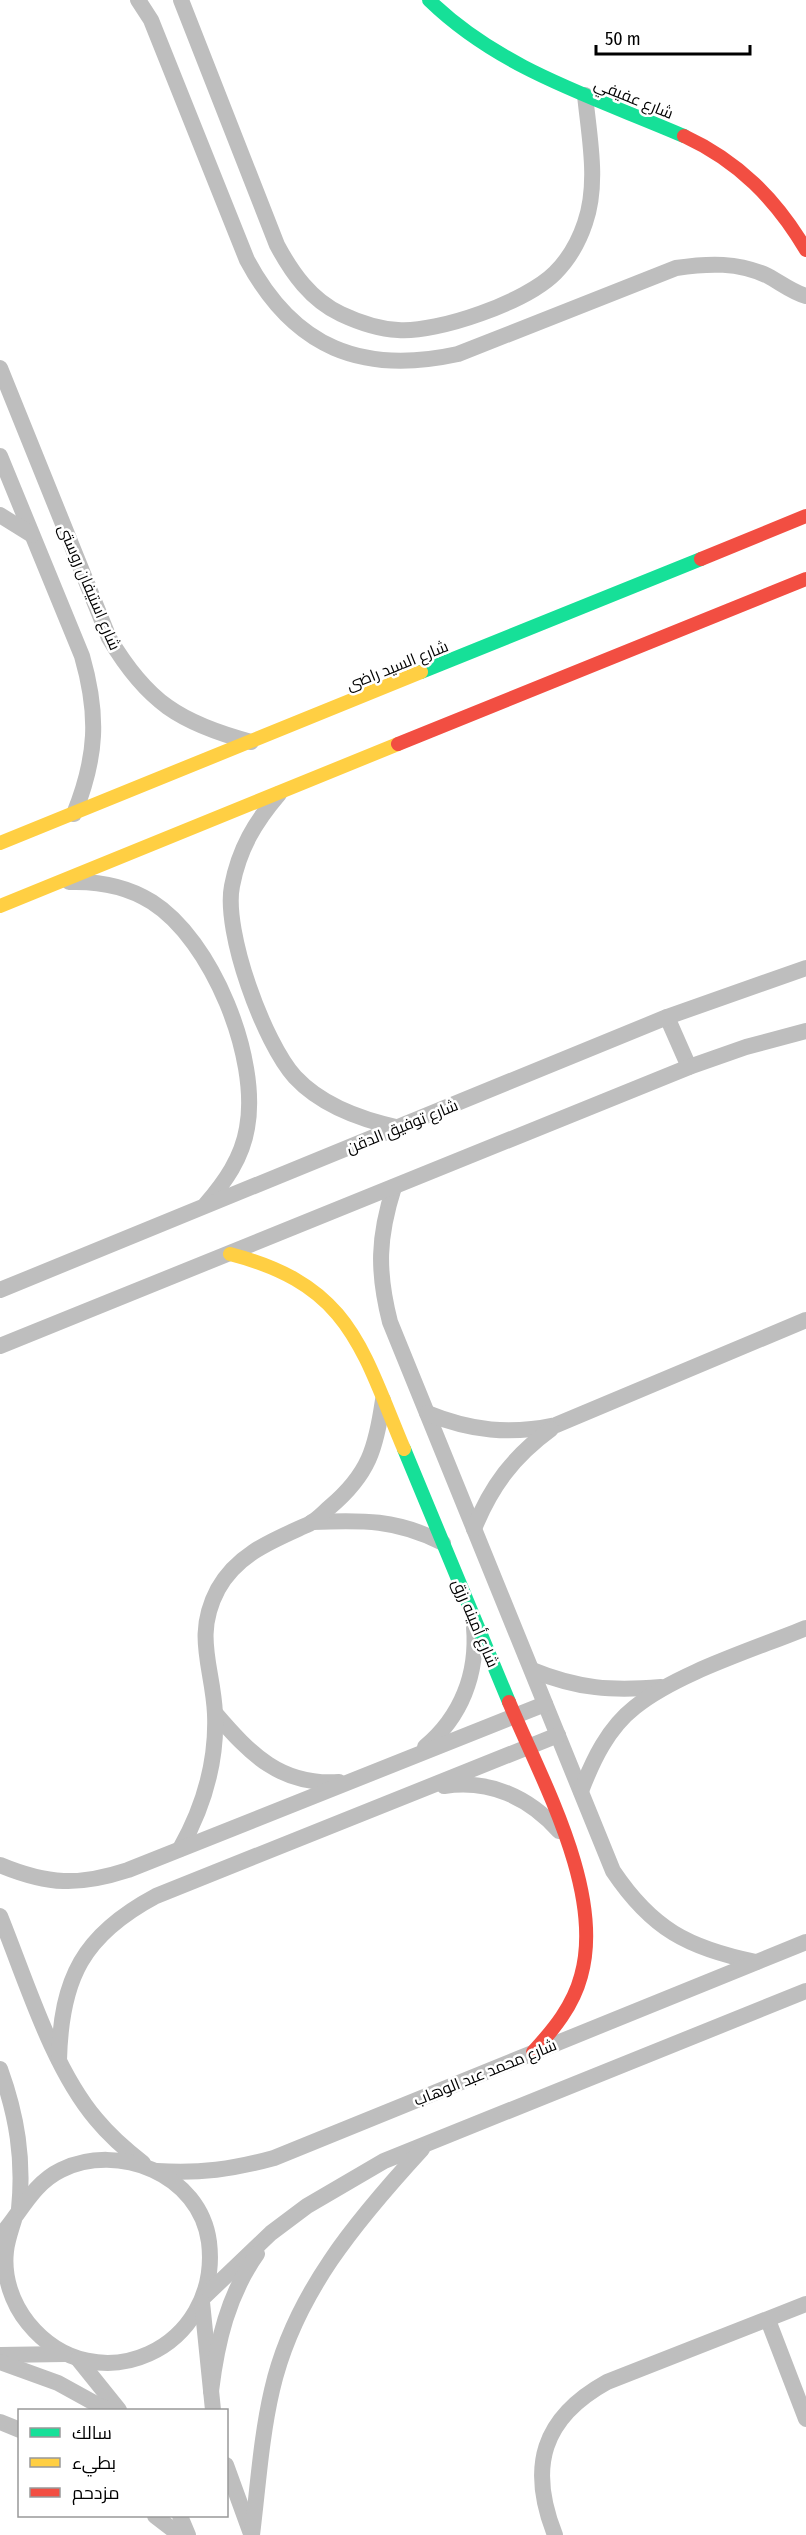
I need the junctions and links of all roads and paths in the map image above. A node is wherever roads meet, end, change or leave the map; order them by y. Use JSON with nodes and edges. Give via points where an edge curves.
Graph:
{"nodes":[{"id":1,"x":138,"y":0,"type":"edge"},
{"id":2,"x":181,"y":0,"type":"edge"},
{"id":3,"x":429,"y":0,"type":"edge"},
{"id":4,"x":585,"y":95,"type":"junction"},
{"id":5,"x":806,"y":250,"type":"edge"},
{"id":6,"x":806,"y":296,"type":"edge"},
{"id":7,"x":0,"y":368,"type":"edge"},
{"id":8,"x":0,"y":456,"type":"edge"},
{"id":9,"x":0,"y":515,"type":"edge"},
{"id":10,"x":806,"y":516,"type":"edge"},
{"id":11,"x":33,"y":535,"type":"junction"},
{"id":12,"x":806,"y":579,"type":"edge"},
{"id":13,"x":251,"y":742,"type":"junction"},
{"id":14,"x":281,"y":792,"type":"junction"},
{"id":15,"x":74,"y":813,"type":"junction"},
{"id":16,"x":0,"y":843,"type":"edge"},
{"id":17,"x":59,"y":882,"type":"junction"},
{"id":18,"x":0,"y":906,"type":"edge"},
{"id":19,"x":806,"y":968,"type":"edge"},
{"id":20,"x":668,"y":1017,"type":"junction"},
{"id":21,"x":806,"y":1031,"type":"edge"},
{"id":22,"x":689,"y":1067,"type":"junction"},
{"id":23,"x":400,"y":1128,"type":"junction"},
{"id":24,"x":394,"y":1187,"type":"junction"},
{"id":25,"x":202,"y":1208,"type":"junction"},
{"id":26,"x":230,"y":1254,"type":"junction"},
{"id":27,"x":0,"y":1290,"type":"edge"},
{"id":28,"x":806,"y":1320,"type":"edge"},
{"id":29,"x":0,"y":1346,"type":"edge"},
{"id":30,"x":383,"y":1400,"type":"junction"},
{"id":31,"x":428,"y":1413,"type":"junction"},
{"id":32,"x":556,"y":1425,"type":"junction"},
{"id":33,"x":312,"y":1522,"type":"junction"},
{"id":34,"x":474,"y":1529,"type":"junction"},
{"id":35,"x":443,"y":1543,"type":"junction"},
{"id":36,"x":472,"y":1614,"type":"junction"},
{"id":37,"x":806,"y":1628,"type":"edge"},
{"id":38,"x":532,"y":1670,"type":"junction"},
{"id":39,"x":662,"y":1687,"type":"junction"},
{"id":40,"x":545,"y":1704,"type":"junction"},
{"id":41,"x":215,"y":1713,"type":"junction"},
{"id":42,"x":515,"y":1716,"type":"junction"},
{"id":43,"x":558,"y":1735,"type":"junction"},
{"id":44,"x":528,"y":1747,"type":"junction"},
{"id":45,"x":415,"y":1756,"type":"junction"},
{"id":46,"x":352,"y":1781,"type":"junction"},
{"id":47,"x":425,"y":1789,"type":"junction"},
{"id":48,"x":581,"y":1791,"type":"junction"},
{"id":49,"x":567,"y":1840,"type":"junction"},
{"id":50,"x":180,"y":1849,"type":"junction"},
{"id":51,"x":0,"y":1865,"type":"edge"},
{"id":52,"x":0,"y":1916,"type":"edge"},
{"id":53,"x":806,"y":1942,"type":"edge"},
{"id":54,"x":756,"y":1962,"type":"junction"},
{"id":55,"x":806,"y":1991,"type":"edge"},
{"id":56,"x":533,"y":2052,"type":"junction"},
{"id":57,"x":59,"y":2060,"type":"junction"},
{"id":58,"x":0,"y":2069,"type":"edge"},
{"id":59,"x":425,"y":2144,"type":"junction"},
{"id":60,"x":152,"y":2169,"type":"junction"},
{"id":61,"x":16,"y":2216,"type":"junction"},
{"id":62,"x":271,"y":2233,"type":"junction"},
{"id":63,"x":0,"y":2236,"type":"edge"},
{"id":64,"x":203,"y":2300,"type":"junction"},
{"id":65,"x":806,"y":2304,"type":"edge"},
{"id":66,"x":768,"y":2320,"type":"junction"},
{"id":67,"x":0,"y":2355,"type":"edge"},
{"id":68,"x":72,"y":2356,"type":"junction"},
{"id":69,"x":0,"y":2362,"type":"edge"},
{"id":70,"x":211,"y":2391,"type":"junction"},
{"id":71,"x":105,"y":2409,"type":"edge"},
{"id":72,"x":118,"y":2409,"type":"edge"},
{"id":73,"x":213,"y":2409,"type":"edge"},
{"id":74,"x":806,"y":2419,"type":"edge"},
{"id":75,"x":0,"y":2422,"type":"edge"},
{"id":76,"x":18,"y":2429,"type":"edge"},
{"id":77,"x":228,"y":2470,"type":"edge"},
{"id":78,"x":156,"y":2517,"type":"edge"},
{"id":79,"x":180,"y":2517,"type":"edge"},
{"id":80,"x":180,"y":2535,"type":"edge"},
{"id":81,"x":188,"y":2535,"type":"edge"},
{"id":82,"x":252,"y":2535,"type":"edge"},
{"id":83,"x":555,"y":2535,"type":"edge"}],
"edges":[{"from":1,"to":6,"type":"street","via":[[151,20],[247,260],[265,292],[289,319],[318,340],[386,362],[423,362],[458,354],[676,268],[705,264],[734,264]]},
{"from":2,"to":4,"type":"street","via":[[277,245],[292,272],[313,296],[339,314],[368,325],[399,330],[464,319],[496,307],[554,274],[573,250],[585,223],[591,193]]},
{"from":3,"to":4,"type":"street","name":"شارع عفيفي","via":[[460,31],[531,71]]},
{"from":4,"to":5,"type":"street","name":"شارع عفيفي","via":[[683,136],[727,160],[776,204]]},
{"from":7,"to":13,"type":"street","name":"شارع استيفان روستى","via":[[109,638],[128,669],[152,696],[181,717],[214,732]]},
{"from":8,"to":11,"type":"street","name":"شارع استيفان روستى"},
{"from":9,"to":11,"type":"street"},
{"from":10,"to":13,"type":"street","name":"شارع السيد راضى"},
{"from":11,"to":15,"type":"street","name":"شارع استيفان روستى","via":[[91,687],[95,719],[93,752]]},
{"from":12,"to":14,"type":"street"},
{"from":13,"to":15,"type":"street","name":"شارع السيد راضى"},
{"from":14,"to":17,"type":"street"},
{"from":14,"to":23,"type":"street","via":[[253,828],[240,853],[231,888],[233,922],[255,1000],[269,1035],[296,1078],[341,1109]]},
{"from":15,"to":16,"type":"street","name":"شارع السيد راضى"},
{"from":17,"to":18,"type":"street"},
{"from":17,"to":25,"type":"street","via":[[91,881],[122,888],[151,901],[176,921],[196,946],[226,1004],[245,1066],[250,1099],[247,1129],[238,1158]]},
{"from":19,"to":20,"type":"street","name":"شارع توفيق الدقن"},
{"from":20,"to":22,"type":"street"},
{"from":20,"to":23,"type":"street","name":"شارع توفيق الدقن"},
{"from":21,"to":22,"type":"street"},
{"from":22,"to":24,"type":"street"},
{"from":23,"to":25,"type":"street","name":"شارع توفيق الدقن"},
{"from":24,"to":26,"type":"street"},
{"from":24,"to":31,"type":"street","name":"شارع أمينه رزق","via":[[379,1254],[382,1289],[390,1322]]},
{"from":25,"to":27,"type":"street","name":"شارع توفيق الدقن"},
{"from":26,"to":29,"type":"street"},
{"from":26,"to":30,"type":"street","name":"شارع أمينه رزق","via":[[281,1270],[318,1293],[359,1342]]},
{"from":28,"to":32,"type":"street"},
{"from":30,"to":33,"type":"street","via":[[370,1462],[352,1487]]},
{"from":30,"to":35,"type":"street","name":"شارع أمينه رزق"},
{"from":31,"to":32,"type":"street","via":[[469,1427],[503,1432]]},
{"from":31,"to":34,"type":"street","name":"شارع أمينه رزق"},
{"from":32,"to":34,"type":"street","via":[[514,1460],[484,1504]]},
{"from":33,"to":35,"type":"street","via":[[376,1521],[422,1532]]},
{"from":33,"to":41,"type":"street","via":[[271,1540],[240,1561],[218,1588],[206,1621],[205,1659]]},
{"from":34,"to":38,"type":"street","name":"شارع أمينه رزق"},
{"from":35,"to":36,"type":"street","name":"شارع أمينه رزق"},
{"from":36,"to":42,"type":"street","name":"شارع أمينه رزق"},
{"from":36,"to":45,"type":"street","via":[[476,1646],[459,1709],[440,1735]]},
{"from":37,"to":39,"type":"street"},
{"from":38,"to":39,"type":"street","via":[[592,1689]]},
{"from":38,"to":40,"type":"street","name":"شارع أمينه رزق"},
{"from":39,"to":48,"type":"street","via":[[633,1708],[611,1732],[593,1760]]},
{"from":40,"to":42,"type":"street"},
{"from":40,"to":43,"type":"street","name":"شارع أمينه رزق"},
{"from":41,"to":46,"type":"street","via":[[261,1761],[289,1776],[321,1783]]},
{"from":41,"to":50,"type":"street","via":[[207,1787],[196,1821]]},
{"from":42,"to":44,"type":"street","name":"شارع أمينه رزق"},
{"from":42,"to":45,"type":"street"},
{"from":43,"to":44,"type":"street"},
{"from":43,"to":48,"type":"street","name":"شارع أمينه رزق"},
{"from":44,"to":47,"type":"street"},
{"from":44,"to":49,"type":"street","name":"شارع أمينه رزق"},
{"from":45,"to":46,"type":"street"},
{"from":46,"to":50,"type":"street"},
{"from":47,"to":49,"type":"street","via":[[456,1784],[486,1786],[518,1797],[546,1816]]},
{"from":47,"to":57,"type":"street","via":[[156,1896],[126,1912],[100,1934],[75,1972],[66,1993],[60,2026]]},
{"from":48,"to":54,"type":"street","name":"شارع أمينه رزق","via":[[613,1870],[650,1916],[688,1943]]},
{"from":49,"to":56,"type":"street","name":"شارع أمينه رزق","via":[[587,1904],[588,1945],[579,1985],[560,2021]]},
{"from":50,"to":51,"type":"street","via":[[96,1880],[62,1882],[29,1877]]},
{"from":52,"to":57,"type":"street"},
{"from":53,"to":54,"type":"street","name":"شارع محمد عبد الوهاب"},
{"from":54,"to":56,"type":"street","name":"شارع محمد عبد الوهاب"},
{"from":55,"to":59,"type":"street"},
{"from":56,"to":60,"type":"street","name":"شارع محمد عبد الوهاب","via":[[274,2158],[236,2169],[196,2173]]},
{"from":57,"to":60,"type":"street","via":[[95,2119]]},
{"from":58,"to":61,"type":"street","via":[[16,2117],[21,2148],[22,2180]]},
{"from":59,"to":62,"type":"street","via":[[344,2182]]},
{"from":59,"to":82,"type":"street","via":[[366,2211],[307,2296],[272,2390]]},
{"from":60,"to":61,"type":"street","via":[[117,2159],[78,2164],[36,2188]]},
{"from":60,"to":64,"type":"street","via":[[181,2189],[198,2212],[211,2269]]},
{"from":61,"to":63,"type":"street"},
{"from":61,"to":68,"type":"street","via":[[6,2251],[11,2293],[19,2312],[39,2337]]},
{"from":62,"to":64,"type":"street"},
{"from":62,"to":70,"type":"street","via":[[231,2302],[215,2357]]},
{"from":64,"to":68,"type":"street","via":[[186,2327],[136,2359],[107,2363]]},
{"from":64,"to":70,"type":"street"},
{"from":65,"to":66,"type":"street"},
{"from":66,"to":74,"type":"street"},
{"from":66,"to":83,"type":"street","via":[[607,2382],[583,2396],[562,2416],[549,2440],[542,2467],[542,2495]]},
{"from":67,"to":68,"type":"street"},
{"from":68,"to":72,"type":"street"},
{"from":69,"to":71,"type":"street","via":[[58,2382]]},
{"from":70,"to":73,"type":"street"},
{"from":75,"to":76,"type":"street"},
{"from":77,"to":82,"type":"street"},
{"from":78,"to":80,"type":"street"},
{"from":79,"to":81,"type":"street"}]}
